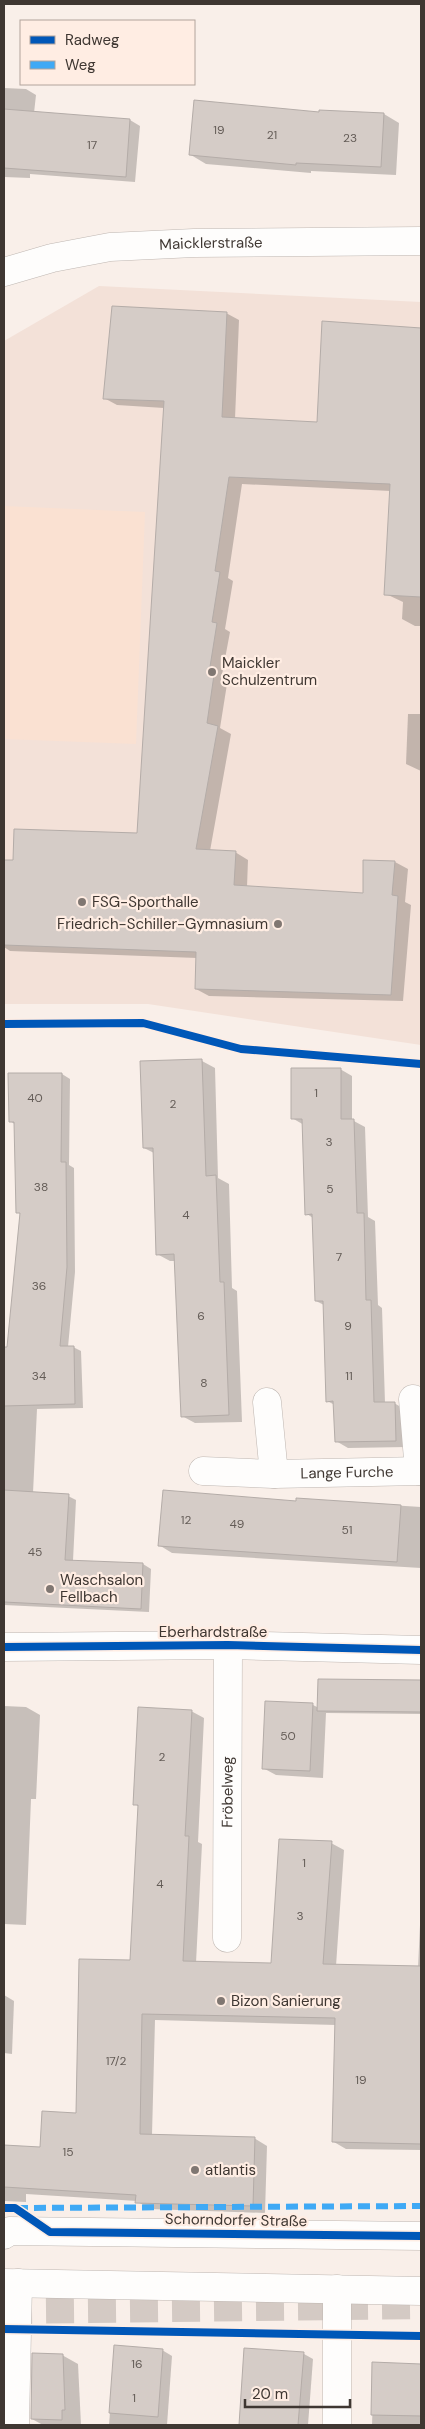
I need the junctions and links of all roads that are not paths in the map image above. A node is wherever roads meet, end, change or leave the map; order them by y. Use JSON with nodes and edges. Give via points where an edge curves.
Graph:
{"nodes":[{"id":1,"x":421,"y":241,"type":"edge"},
{"id":2,"x":4,"y":272,"type":"edge"},
{"id":3,"x":413,"y":1399,"type":"dead end"},
{"id":4,"x":267,"y":1402,"type":"dead end"},
{"id":5,"x":203,"y":1471,"type":"dead end"},
{"id":6,"x":420,"y":1471,"type":"edge"},
{"id":7,"x":274,"y":1474,"type":"junction"},
{"id":8,"x":228,"y":1645,"type":"junction"},
{"id":9,"x":4,"y":1647,"type":"edge"},
{"id":10,"x":421,"y":1650,"type":"edge"},
{"id":11,"x":227,"y":1938,"type":"dead end"},
{"id":12,"x":4,"y":2235,"type":"edge"},
{"id":13,"x":421,"y":2236,"type":"edge"},
{"id":14,"x":11,"y":2283,"type":"edge"},
{"id":15,"x":337,"y":2289,"type":"junction"},
{"id":16,"x":421,"y":2291,"type":"edge"},
{"id":17,"x":15,"y":2425,"type":"edge"},
{"id":18,"x":336,"y":2425,"type":"edge"}],
"edges":[{"from":1,"to":2,"type":"street","name":"Maicklerstraße","via":[[110,247],[52,258]]},
{"from":3,"to":6,"type":"street","name":"Lange Furche"},
{"from":4,"to":7,"type":"street"},
{"from":5,"to":7,"type":"street","name":"Lange Furche"},
{"from":6,"to":7,"type":"street","name":"Lange Furche"},
{"from":8,"to":9,"type":"street","name":"Eberhardstraße"},
{"from":8,"to":10,"type":"street","name":"Eberhardstraße"},
{"from":8,"to":11,"type":"street","name":"Fröbelweg"},
{"from":12,"to":13,"type":"street","name":"Schorndorfer Straße","via":[[9,2231]]},
{"from":14,"to":15,"type":"street"},
{"from":14,"to":17,"type":"street"},
{"from":15,"to":16,"type":"street"},
{"from":15,"to":18,"type":"street"}]}
